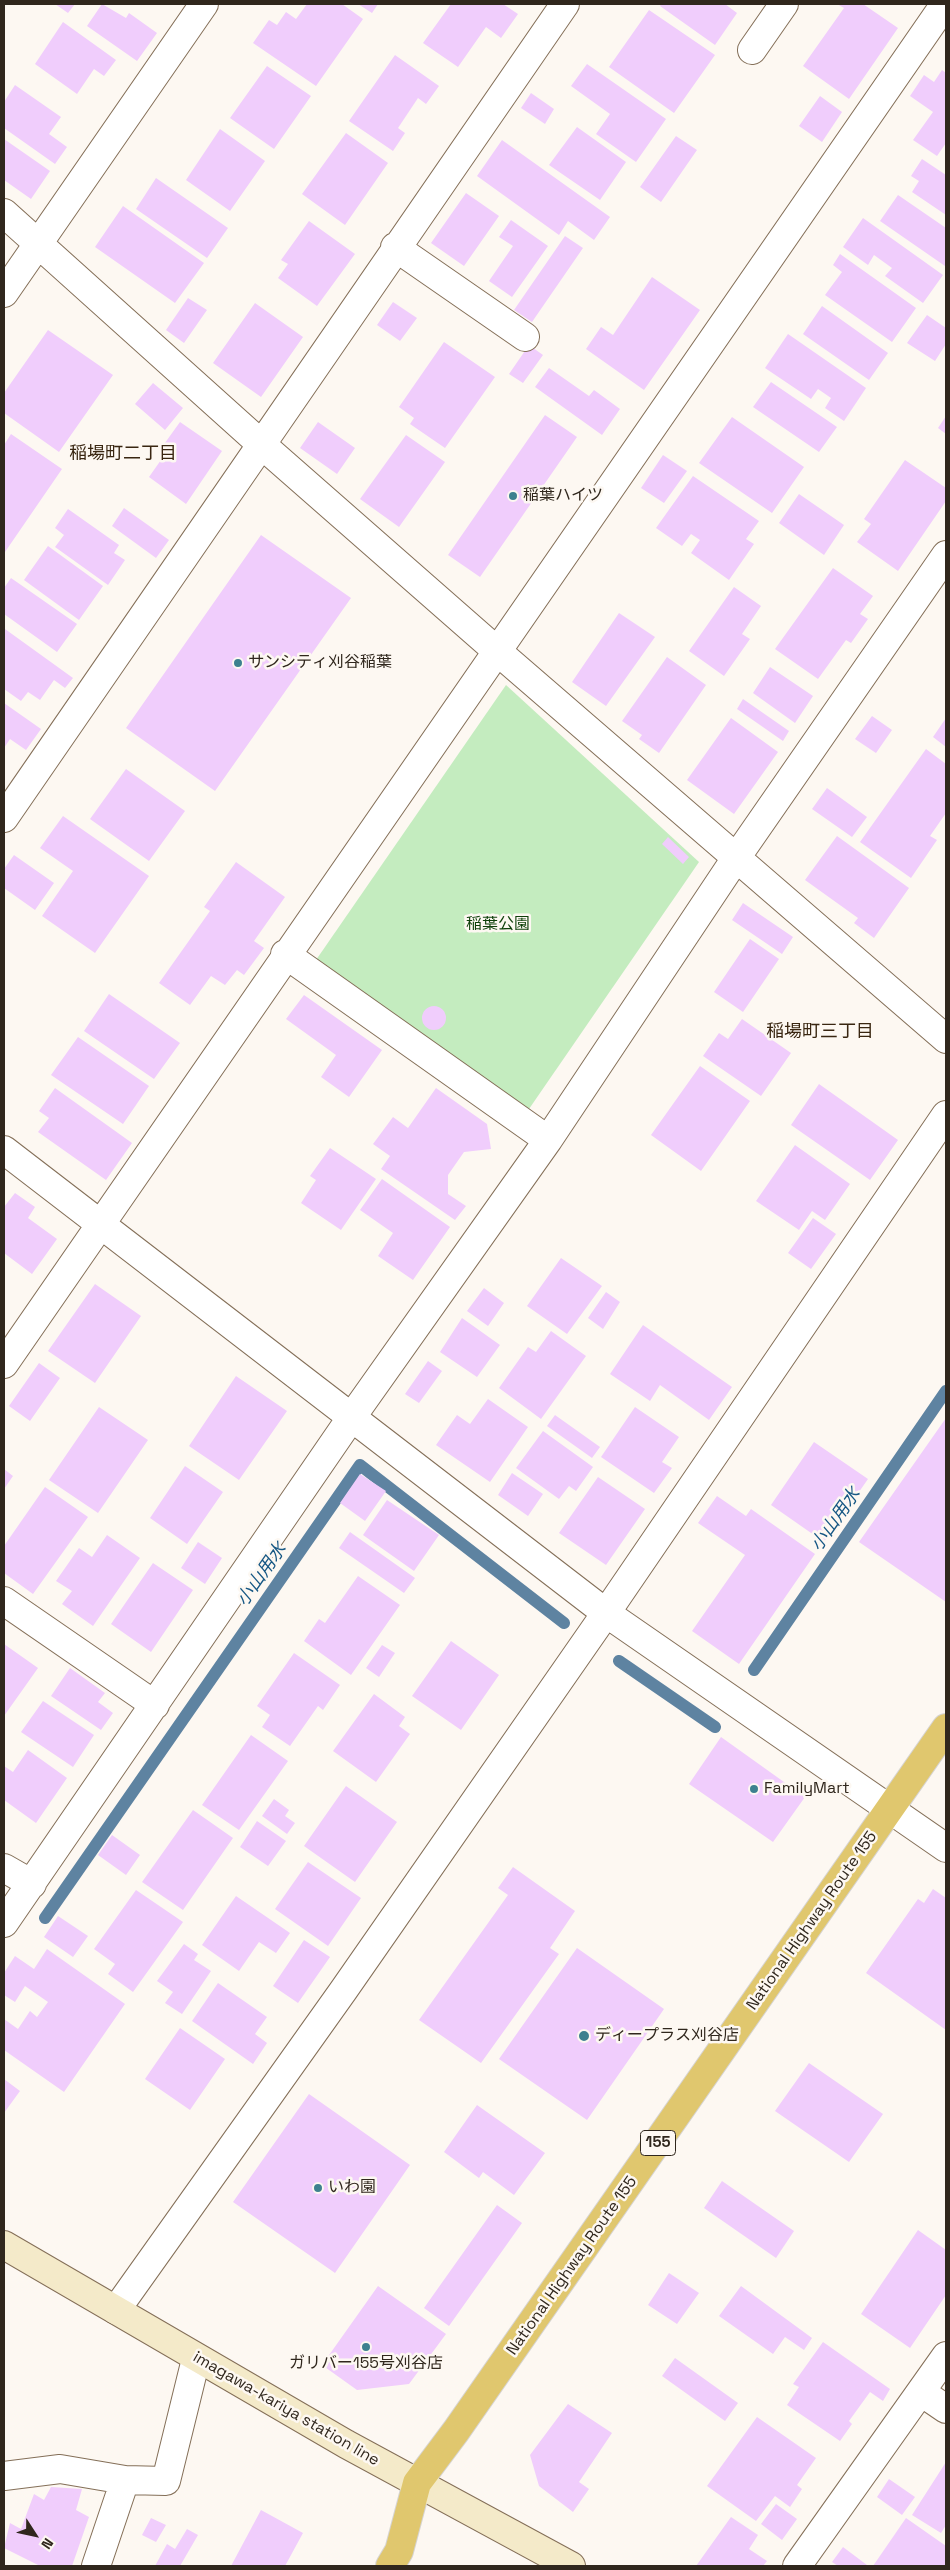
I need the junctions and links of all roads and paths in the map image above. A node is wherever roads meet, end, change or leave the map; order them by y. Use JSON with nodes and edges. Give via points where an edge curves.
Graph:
{"nodes":[{"id":1,"x":204,"y":4,"type":"edge"},
{"id":2,"x":565,"y":4,"type":"edge"},
{"id":3,"x":784,"y":4,"type":"edge"},
{"id":4,"x":938,"y":12,"type":"edge"},
{"id":5,"x":752,"y":50,"type":"dead end"},
{"id":6,"x":4,"y":213,"type":"edge"},
{"id":7,"x":38,"y":243,"type":"junction"},
{"id":8,"x":395,"y":247,"type":"junction"},
{"id":9,"x":4,"y":294,"type":"edge"},
{"id":10,"x":525,"y":337,"type":"dead end"},
{"id":11,"x":261,"y":444,"type":"junction"},
{"id":12,"x":946,"y":555,"type":"edge"},
{"id":13,"x":497,"y":651,"type":"junction"},
{"id":14,"x":4,"y":818,"type":"edge"},
{"id":15,"x":736,"y":858,"type":"junction"},
{"id":16,"x":285,"y":954,"type":"junction"},
{"id":17,"x":946,"y":1039,"type":"edge"},
{"id":18,"x":946,"y":1114,"type":"edge"},
{"id":19,"x":548,"y":1140,"type":"junction"},
{"id":20,"x":4,"y":1150,"type":"edge"},
{"id":21,"x":101,"y":1224,"type":"junction"},
{"id":22,"x":4,"y":1364,"type":"edge"},
{"id":23,"x":351,"y":1418,"type":"junction"},
{"id":24,"x":4,"y":1601,"type":"edge"},
{"id":25,"x":606,"y":1613,"type":"junction"},
{"id":26,"x":155,"y":1705,"type":"junction"},
{"id":27,"x":946,"y":1728,"type":"edge"},
{"id":28,"x":890,"y":1810,"type":"junction"},
{"id":29,"x":946,"y":1848,"type":"edge"},
{"id":30,"x":4,"y":1868,"type":"edge"},
{"id":31,"x":32,"y":1884,"type":"junction"},
{"id":32,"x":4,"y":1923,"type":"edge"},
{"id":33,"x":4,"y":2245,"type":"edge"},
{"id":34,"x":116,"y":2310,"type":"junction"},
{"id":35,"x":946,"y":2356,"type":"edge"},
{"id":36,"x":196,"y":2359,"type":"junction"},
{"id":37,"x":922,"y":2392,"type":"junction"},
{"id":38,"x":946,"y":2409,"type":"edge"},
{"id":39,"x":4,"y":2476,"type":"edge"},
{"id":40,"x":125,"y":2480,"type":"junction"},
{"id":41,"x":417,"y":2483,"type":"junction"},
{"id":42,"x":96,"y":2566,"type":"edge"},
{"id":43,"x":390,"y":2566,"type":"edge"},
{"id":44,"x":571,"y":2566,"type":"edge"},
{"id":45,"x":797,"y":2566,"type":"edge"}],
"edges":[{"from":1,"to":7,"type":"street"},
{"from":2,"to":8,"type":"street"},
{"from":3,"to":5,"type":"street"},
{"from":4,"to":13,"type":"street"},
{"from":6,"to":7,"type":"street"},
{"from":7,"to":9,"type":"street"},
{"from":7,"to":11,"type":"street"},
{"from":8,"to":10,"type":"street"},
{"from":8,"to":11,"type":"street"},
{"from":11,"to":13,"type":"street"},
{"from":11,"to":14,"type":"street"},
{"from":12,"to":15,"type":"street"},
{"from":13,"to":15,"type":"street"},
{"from":13,"to":16,"type":"street"},
{"from":15,"to":17,"type":"street"},
{"from":15,"to":19,"type":"street"},
{"from":16,"to":19,"type":"street"},
{"from":16,"to":21,"type":"street"},
{"from":18,"to":25,"type":"street"},
{"from":19,"to":23,"type":"street"},
{"from":20,"to":21,"type":"street"},
{"from":21,"to":22,"type":"street"},
{"from":21,"to":23,"type":"street"},
{"from":23,"to":25,"type":"street"},
{"from":23,"to":26,"type":"street"},
{"from":24,"to":26,"type":"street"},
{"from":25,"to":28,"type":"street"},
{"from":25,"to":34,"type":"street"},
{"from":26,"to":31,"type":"street"},
{"from":27,"to":28,"type":"highway","name":"National Highway Route 155","number":"155"},
{"from":28,"to":29,"type":"street"},
{"from":28,"to":41,"type":"highway","name":"National Highway Route 155","number":"155"},
{"from":30,"to":31,"type":"street"},
{"from":31,"to":32,"type":"street"},
{"from":33,"to":34,"type":"main road","name":"imagawa-kariya station line"},
{"from":34,"to":36,"type":"main road","name":"imagawa-kariya station line"},
{"from":35,"to":37,"type":"street"},
{"from":36,"to":40,"type":"street","via":[[166,2482]]},
{"from":36,"to":41,"type":"main road","name":"imagawa-kariya station line"},
{"from":37,"to":38,"type":"street"},
{"from":37,"to":45,"type":"street"},
{"from":39,"to":40,"type":"street","via":[[60,2469]]},
{"from":40,"to":42,"type":"street"},
{"from":41,"to":43,"type":"highway","name":"National Highway Route 155","number":"155","via":[[399,2551]]},
{"from":41,"to":44,"type":"main road","name":"imagawa-kariya station line"}]}
